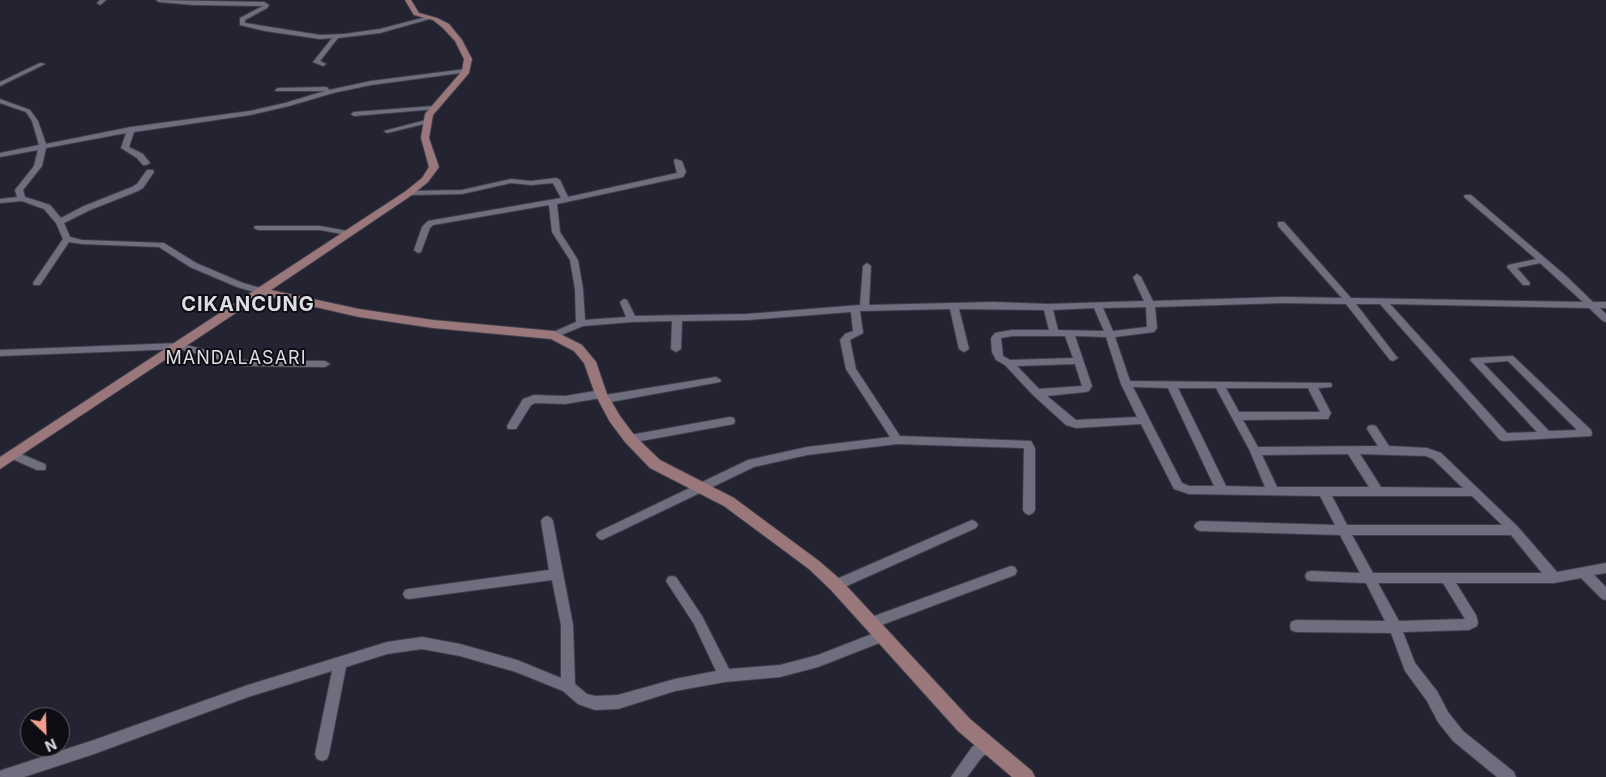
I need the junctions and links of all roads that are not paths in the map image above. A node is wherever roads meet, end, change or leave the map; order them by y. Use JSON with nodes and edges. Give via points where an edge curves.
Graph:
{"nodes":[{"id":1,"x":159,"y":0,"type":"edge"},
{"id":2,"x":408,"y":0,"type":"edge"},
{"id":3,"x":430,"y":18,"type":"junction"},
{"id":4,"x":336,"y":37,"type":"junction"},
{"id":5,"x":42,"y":64,"type":"dead end"},
{"id":6,"x":323,"y":64,"type":"dead end"},
{"id":7,"x":466,"y":71,"type":"junction"},
{"id":8,"x":0,"y":84,"type":"edge"},
{"id":9,"x":278,"y":90,"type":"dead end"},
{"id":10,"x":332,"y":91,"type":"junction"},
{"id":11,"x":0,"y":100,"type":"edge"},
{"id":12,"x":434,"y":108,"type":"junction"},
{"id":13,"x":354,"y":114,"type":"dead end"},
{"id":14,"x":426,"y":122,"type":"junction"},
{"id":15,"x":131,"y":129,"type":"junction"},
{"id":16,"x":386,"y":131,"type":"dead end"},
{"id":17,"x":43,"y":148,"type":"junction"},
{"id":18,"x":0,"y":155,"type":"edge"},
{"id":19,"x":678,"y":161,"type":"dead end"},
{"id":20,"x":146,"y":163,"type":"dead end"},
{"id":21,"x":150,"y":172,"type":"dead end"},
{"id":22,"x":409,"y":193,"type":"junction"},
{"id":23,"x":1468,"y":197,"type":"dead end"},
{"id":24,"x":22,"y":199,"type":"junction"},
{"id":25,"x":566,"y":200,"type":"junction"},
{"id":26,"x":0,"y":201,"type":"edge"},
{"id":27,"x":553,"y":202,"type":"junction"},
{"id":28,"x":60,"y":222,"type":"junction"},
{"id":29,"x":1281,"y":224,"type":"dead end"},
{"id":30,"x":258,"y":228,"type":"dead end"},
{"id":31,"x":347,"y":233,"type":"junction"},
{"id":32,"x":67,"y":239,"type":"junction"},
{"id":33,"x":418,"y":250,"type":"dead end"},
{"id":34,"x":1542,"y":260,"type":"junction"},
{"id":35,"x":867,"y":266,"type":"dead end"},
{"id":36,"x":1137,"y":277,"type":"dead end"},
{"id":37,"x":37,"y":283,"type":"dead end"},
{"id":38,"x":1526,"y":283,"type":"dead end"},
{"id":39,"x":261,"y":291,"type":"junction"},
{"id":40,"x":1349,"y":301,"type":"junction"},
{"id":41,"x":1382,"y":301,"type":"junction"},
{"id":42,"x":624,"y":302,"type":"dead end"},
{"id":43,"x":1150,"y":304,"type":"junction"},
{"id":44,"x":1592,"y":305,"type":"junction"},
{"id":45,"x":1606,"y":305,"type":"edge"},
{"id":46,"x":954,"y":306,"type":"junction"},
{"id":47,"x":1097,"y":306,"type":"junction"},
{"id":48,"x":1048,"y":307,"type":"junction"},
{"id":49,"x":860,"y":309,"type":"junction"},
{"id":50,"x":677,"y":318,"type":"junction"},
{"id":51,"x":632,"y":319,"type":"junction"},
{"id":52,"x":1606,"y":319,"type":"edge"},
{"id":53,"x":581,"y":323,"type":"junction"},
{"id":54,"x":1054,"y":333,"type":"junction"},
{"id":55,"x":1069,"y":333,"type":"junction"},
{"id":56,"x":554,"y":334,"type":"junction"},
{"id":57,"x":1110,"y":334,"type":"junction"},
{"id":58,"x":179,"y":346,"type":"junction"},
{"id":59,"x":676,"y":348,"type":"dead end"},
{"id":60,"x":964,"y":349,"type":"dead end"},
{"id":61,"x":0,"y":353,"type":"edge"},
{"id":62,"x":1393,"y":358,"type":"dead end"},
{"id":63,"x":1079,"y":361,"type":"junction"},
{"id":64,"x":1008,"y":363,"type":"junction"},
{"id":65,"x":325,"y":364,"type":"dead end"},
{"id":66,"x":716,"y":380,"type":"dead end"},
{"id":67,"x":1126,"y":384,"type":"junction"},
{"id":68,"x":1170,"y":384,"type":"junction"},
{"id":69,"x":1219,"y":385,"type":"junction"},
{"id":70,"x":1311,"y":385,"type":"junction"},
{"id":71,"x":1327,"y":385,"type":"dead end"},
{"id":72,"x":1037,"y":393,"type":"junction"},
{"id":73,"x":603,"y":396,"type":"junction"},
{"id":74,"x":1237,"y":416,"type":"junction"},
{"id":75,"x":730,"y":420,"type":"dead end"},
{"id":76,"x":1144,"y":420,"type":"junction"},
{"id":77,"x":512,"y":426,"type":"dead end"},
{"id":78,"x":1372,"y":429,"type":"dead end"},
{"id":79,"x":1547,"y":435,"type":"junction"},
{"id":80,"x":630,"y":439,"type":"junction"},
{"id":81,"x":897,"y":440,"type":"junction"},
{"id":82,"x":1352,"y":450,"type":"junction"},
{"id":83,"x":1386,"y":450,"type":"junction"},
{"id":84,"x":1255,"y":451,"type":"junction"},
{"id":85,"x":14,"y":455,"type":"junction"},
{"id":86,"x":0,"y":464,"type":"edge"},
{"id":87,"x":41,"y":467,"type":"dead end"},
{"id":88,"x":703,"y":487,"type":"junction"},
{"id":89,"x":1222,"y":490,"type":"junction"},
{"id":90,"x":1273,"y":491,"type":"junction"},
{"id":91,"x":1324,"y":492,"type":"junction"},
{"id":92,"x":1378,"y":492,"type":"junction"},
{"id":93,"x":1475,"y":492,"type":"junction"},
{"id":94,"x":1029,"y":510,"type":"dead end"},
{"id":95,"x":547,"y":521,"type":"dead end"},
{"id":96,"x":972,"y":525,"type":"dead end"},
{"id":97,"x":1200,"y":526,"type":"dead end"},
{"id":98,"x":1346,"y":530,"type":"junction"},
{"id":99,"x":1514,"y":530,"type":"junction"},
{"id":100,"x":602,"y":536,"type":"dead end"},
{"id":101,"x":1606,"y":568,"type":"edge"},
{"id":102,"x":1011,"y":571,"type":"dead end"},
{"id":103,"x":1584,"y":573,"type":"junction"},
{"id":104,"x":556,"y":574,"type":"junction"},
{"id":105,"x":1311,"y":576,"type":"dead end"},
{"id":106,"x":1369,"y":578,"type":"junction"},
{"id":107,"x":1446,"y":578,"type":"junction"},
{"id":108,"x":1554,"y":578,"type":"junction"},
{"id":109,"x":672,"y":581,"type":"dead end"},
{"id":110,"x":836,"y":585,"type":"junction"},
{"id":111,"x":410,"y":594,"type":"dead end"},
{"id":112,"x":1606,"y":595,"type":"edge"},
{"id":113,"x":871,"y":623,"type":"junction"},
{"id":114,"x":1296,"y":626,"type":"dead end"},
{"id":115,"x":1395,"y":627,"type":"junction"},
{"id":116,"x":882,"y":636,"type":"junction"},
{"id":117,"x":341,"y":661,"type":"junction"},
{"id":118,"x":725,"y":676,"type":"junction"},
{"id":119,"x":568,"y":687,"type":"junction"},
{"id":120,"x":987,"y":745,"type":"junction"},
{"id":121,"x":322,"y":754,"type":"dead end"},
{"id":122,"x":2,"y":777,"type":"edge"},
{"id":123,"x":958,"y":777,"type":"edge"},
{"id":124,"x":1026,"y":777,"type":"edge"},
{"id":125,"x":1509,"y":777,"type":"edge"}],
"edges":[{"from":1,"to":4,"type":"street","via":[[268,3],[242,19],[242,24]]},
{"from":2,"to":3,"type":"street","via":[[416,14]]},
{"from":3,"to":4,"type":"street","via":[[387,30]]},
{"from":3,"to":7,"type":"street","via":[[446,26],[458,40],[468,57]]},
{"from":4,"to":6,"type":"street","via":[[316,62]]},
{"from":5,"to":8,"type":"street"},
{"from":7,"to":10,"type":"street"},
{"from":7,"to":12,"type":"street"},
{"from":9,"to":10,"type":"street","via":[[322,88]]},
{"from":10,"to":15,"type":"street","via":[[250,112]]},
{"from":11,"to":17,"type":"street","via":[[28,111],[35,121]]},
{"from":12,"to":13,"type":"street"},
{"from":12,"to":14,"type":"street"},
{"from":14,"to":16,"type":"street"},
{"from":14,"to":22,"type":"street","via":[[425,138],[434,167],[425,180]]},
{"from":15,"to":17,"type":"street"},
{"from":15,"to":20,"type":"street","via":[[125,148]]},
{"from":17,"to":18,"type":"street"},
{"from":17,"to":24,"type":"street","via":[[38,166],[19,190]]},
{"from":19,"to":25,"type":"street","via":[[682,174]]},
{"from":21,"to":28,"type":"street","via":[[135,189]]},
{"from":22,"to":25,"type":"street","via":[[462,192],[510,181],[556,180]]},
{"from":22,"to":31,"type":"street"},
{"from":23,"to":34,"type":"street"},
{"from":24,"to":26,"type":"street"},
{"from":24,"to":28,"type":"street","via":[[47,207]]},
{"from":25,"to":27,"type":"street"},
{"from":27,"to":33,"type":"street","via":[[431,223],[426,227]]},
{"from":27,"to":53,"type":"street","via":[[556,232],[574,260]]},
{"from":28,"to":32,"type":"street"},
{"from":29,"to":40,"type":"street"},
{"from":30,"to":31,"type":"street","via":[[320,228]]},
{"from":31,"to":39,"type":"street"},
{"from":32,"to":37,"type":"street"},
{"from":32,"to":39,"type":"street","via":[[161,245],[193,265]]},
{"from":34,"to":38,"type":"street","via":[[1511,266]]},
{"from":34,"to":44,"type":"street"},
{"from":35,"to":49,"type":"street"},
{"from":36,"to":43,"type":"street"},
{"from":39,"to":56,"type":"street","via":[[332,308],[433,324]]},
{"from":39,"to":58,"type":"street"},
{"from":40,"to":41,"type":"street"},
{"from":40,"to":43,"type":"street"},
{"from":40,"to":62,"type":"street"},
{"from":41,"to":44,"type":"street"},
{"from":41,"to":79,"type":"street","via":[[1504,437]]},
{"from":42,"to":51,"type":"street"},
{"from":43,"to":47,"type":"street"},
{"from":43,"to":57,"type":"street","via":[[1150,330]]},
{"from":44,"to":45,"type":"street"},
{"from":44,"to":52,"type":"street"},
{"from":46,"to":48,"type":"street"},
{"from":46,"to":49,"type":"street"},
{"from":46,"to":60,"type":"street"},
{"from":47,"to":48,"type":"street"},
{"from":47,"to":57,"type":"street"},
{"from":48,"to":54,"type":"street"},
{"from":49,"to":50,"type":"street"},
{"from":49,"to":81,"type":"street","via":[[858,333],[844,340],[851,369]]},
{"from":50,"to":51,"type":"street"},
{"from":50,"to":59,"type":"street"},
{"from":51,"to":53,"type":"street"},
{"from":53,"to":56,"type":"street"},
{"from":54,"to":55,"type":"street"},
{"from":54,"to":64,"type":"street","via":[[998,335],[999,358]]},
{"from":55,"to":57,"type":"street"},
{"from":55,"to":63,"type":"street"},
{"from":56,"to":73,"type":"street","via":[[584,354]]},
{"from":57,"to":67,"type":"street"},
{"from":58,"to":61,"type":"street"},
{"from":58,"to":65,"type":"street","via":[[244,363]]},
{"from":58,"to":85,"type":"street"},
{"from":63,"to":64,"type":"street"},
{"from":63,"to":72,"type":"street","via":[[1087,388]]},
{"from":64,"to":72,"type":"street"},
{"from":66,"to":73,"type":"street"},
{"from":67,"to":68,"type":"street"},
{"from":67,"to":76,"type":"street"},
{"from":68,"to":69,"type":"street"},
{"from":68,"to":89,"type":"street"},
{"from":69,"to":70,"type":"street"},
{"from":69,"to":74,"type":"street"},
{"from":70,"to":71,"type":"street"},
{"from":70,"to":74,"type":"street","via":[[1326,413],[1324,416]]},
{"from":72,"to":76,"type":"street","via":[[1076,424]]},
{"from":73,"to":77,"type":"street","via":[[534,399],[527,402]]},
{"from":73,"to":80,"type":"street","via":[[614,419]]},
{"from":74,"to":84,"type":"street"},
{"from":75,"to":80,"type":"street"},
{"from":76,"to":89,"type":"street","via":[[1178,486],[1189,490]]},
{"from":78,"to":83,"type":"street"},
{"from":79,"to":79,"type":"street","via":[[1587,433],[1510,358],[1475,360]]},
{"from":80,"to":88,"type":"street","via":[[655,464]]},
{"from":81,"to":88,"type":"street","via":[[807,451],[752,463]]},
{"from":81,"to":94,"type":"street","via":[[1027,444],[1030,448]]},
{"from":82,"to":83,"type":"street"},
{"from":82,"to":84,"type":"street"},
{"from":82,"to":92,"type":"street"},
{"from":83,"to":93,"type":"street","via":[[1432,453]]},
{"from":84,"to":90,"type":"street"},
{"from":85,"to":86,"type":"street"},
{"from":85,"to":87,"type":"street"},
{"from":88,"to":100,"type":"street"},
{"from":88,"to":110,"type":"street","via":[[729,502]]},
{"from":89,"to":90,"type":"street"},
{"from":90,"to":91,"type":"street"},
{"from":91,"to":92,"type":"street"},
{"from":91,"to":98,"type":"street"},
{"from":92,"to":93,"type":"street"},
{"from":93,"to":99,"type":"street"},
{"from":95,"to":104,"type":"street"},
{"from":96,"to":110,"type":"street"},
{"from":97,"to":98,"type":"street"},
{"from":98,"to":99,"type":"street"},
{"from":98,"to":106,"type":"street"},
{"from":99,"to":108,"type":"street"},
{"from":101,"to":103,"type":"street"},
{"from":102,"to":113,"type":"street"},
{"from":103,"to":108,"type":"street"},
{"from":103,"to":112,"type":"street"},
{"from":104,"to":111,"type":"street"},
{"from":104,"to":119,"type":"street","via":[[567,625]]},
{"from":105,"to":106,"type":"street"},
{"from":106,"to":107,"type":"street"},
{"from":106,"to":115,"type":"street"},
{"from":107,"to":108,"type":"street"},
{"from":107,"to":115,"type":"street","via":[[1472,622],[1466,625]]},
{"from":109,"to":118,"type":"street","via":[[698,620]]},
{"from":110,"to":113,"type":"street"},
{"from":113,"to":116,"type":"street"},
{"from":114,"to":115,"type":"street"},
{"from":115,"to":125,"type":"street","via":[[1410,667],[1443,717],[1458,736]]},
{"from":116,"to":118,"type":"street","via":[[818,661],[780,671]]},
{"from":116,"to":120,"type":"street","via":[[964,725]]},
{"from":117,"to":119,"type":"street","via":[[387,648],[422,643],[517,666]]},
{"from":117,"to":121,"type":"street"},
{"from":117,"to":122,"type":"street"},
{"from":118,"to":119,"type":"street","via":[[675,685],[618,702],[589,701]]},
{"from":120,"to":123,"type":"street","via":[[977,752]]},
{"from":120,"to":124,"type":"street"}]}
